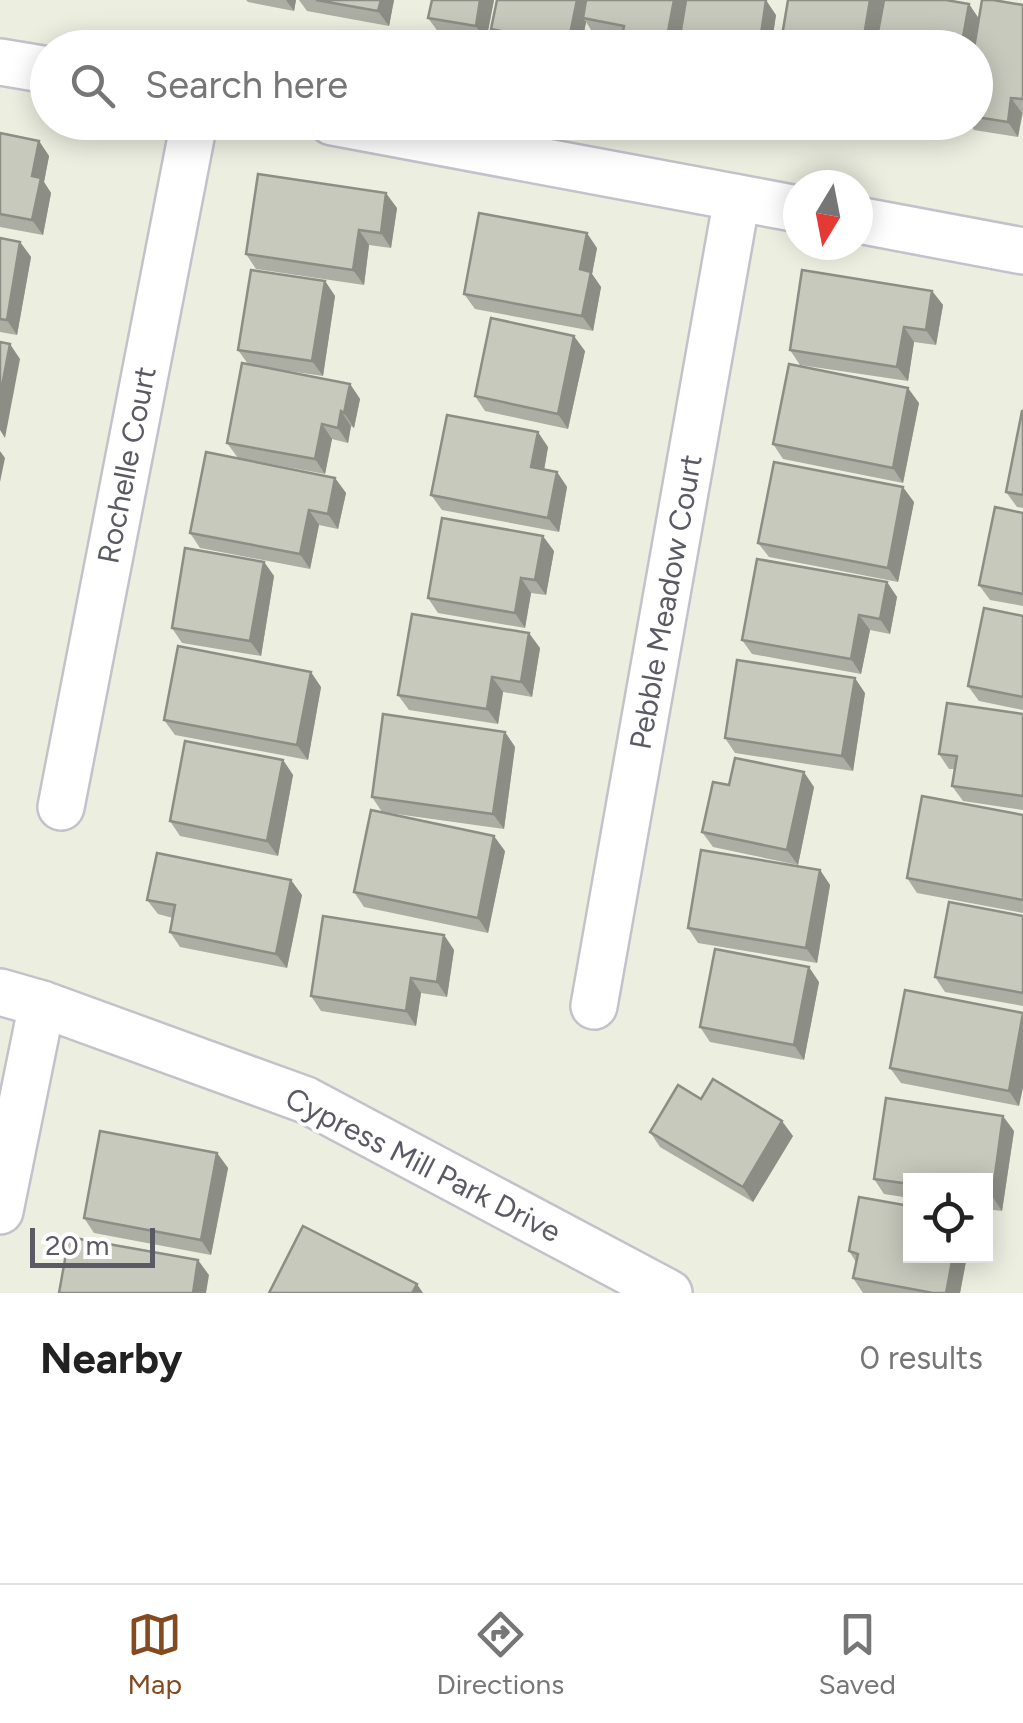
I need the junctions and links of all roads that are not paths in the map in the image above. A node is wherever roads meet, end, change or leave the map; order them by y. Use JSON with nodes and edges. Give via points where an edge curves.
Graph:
{"nodes":[{"id":1,"x":0,"y":62,"type":"edge"},
{"id":2,"x":30,"y":67,"type":"edge"},
{"id":3,"x":191,"y":140,"type":"edge"},
{"id":4,"x":428,"y":140,"type":"edge"},
{"id":5,"x":737,"y":198,"type":"junction"},
{"id":6,"x":783,"y":206,"type":"edge"},
{"id":7,"x":873,"y":223,"type":"edge"},
{"id":8,"x":1023,"y":250,"type":"edge"},
{"id":9,"x":61,"y":807,"type":"dead end"},
{"id":10,"x":21,"y":998,"type":"edge"},
{"id":11,"x":594,"y":1006,"type":"dead end"},
{"id":12,"x":0,"y":1211,"type":"edge"},
{"id":13,"x":668,"y":1293,"type":"edge"}],
"edges":[{"from":1,"to":2,"type":"street"},
{"from":3,"to":9,"type":"street","name":"Rochelle Court"},
{"from":4,"to":5,"type":"street"},
{"from":5,"to":6,"type":"street"},
{"from":5,"to":11,"type":"street","name":"Pebble Meadow Court"},
{"from":7,"to":8,"type":"street"},
{"from":10,"to":12,"type":"street"},
{"from":10,"to":13,"type":"street","name":"Cypress Mill Park Drive","via":[[306,1100]]}]}
